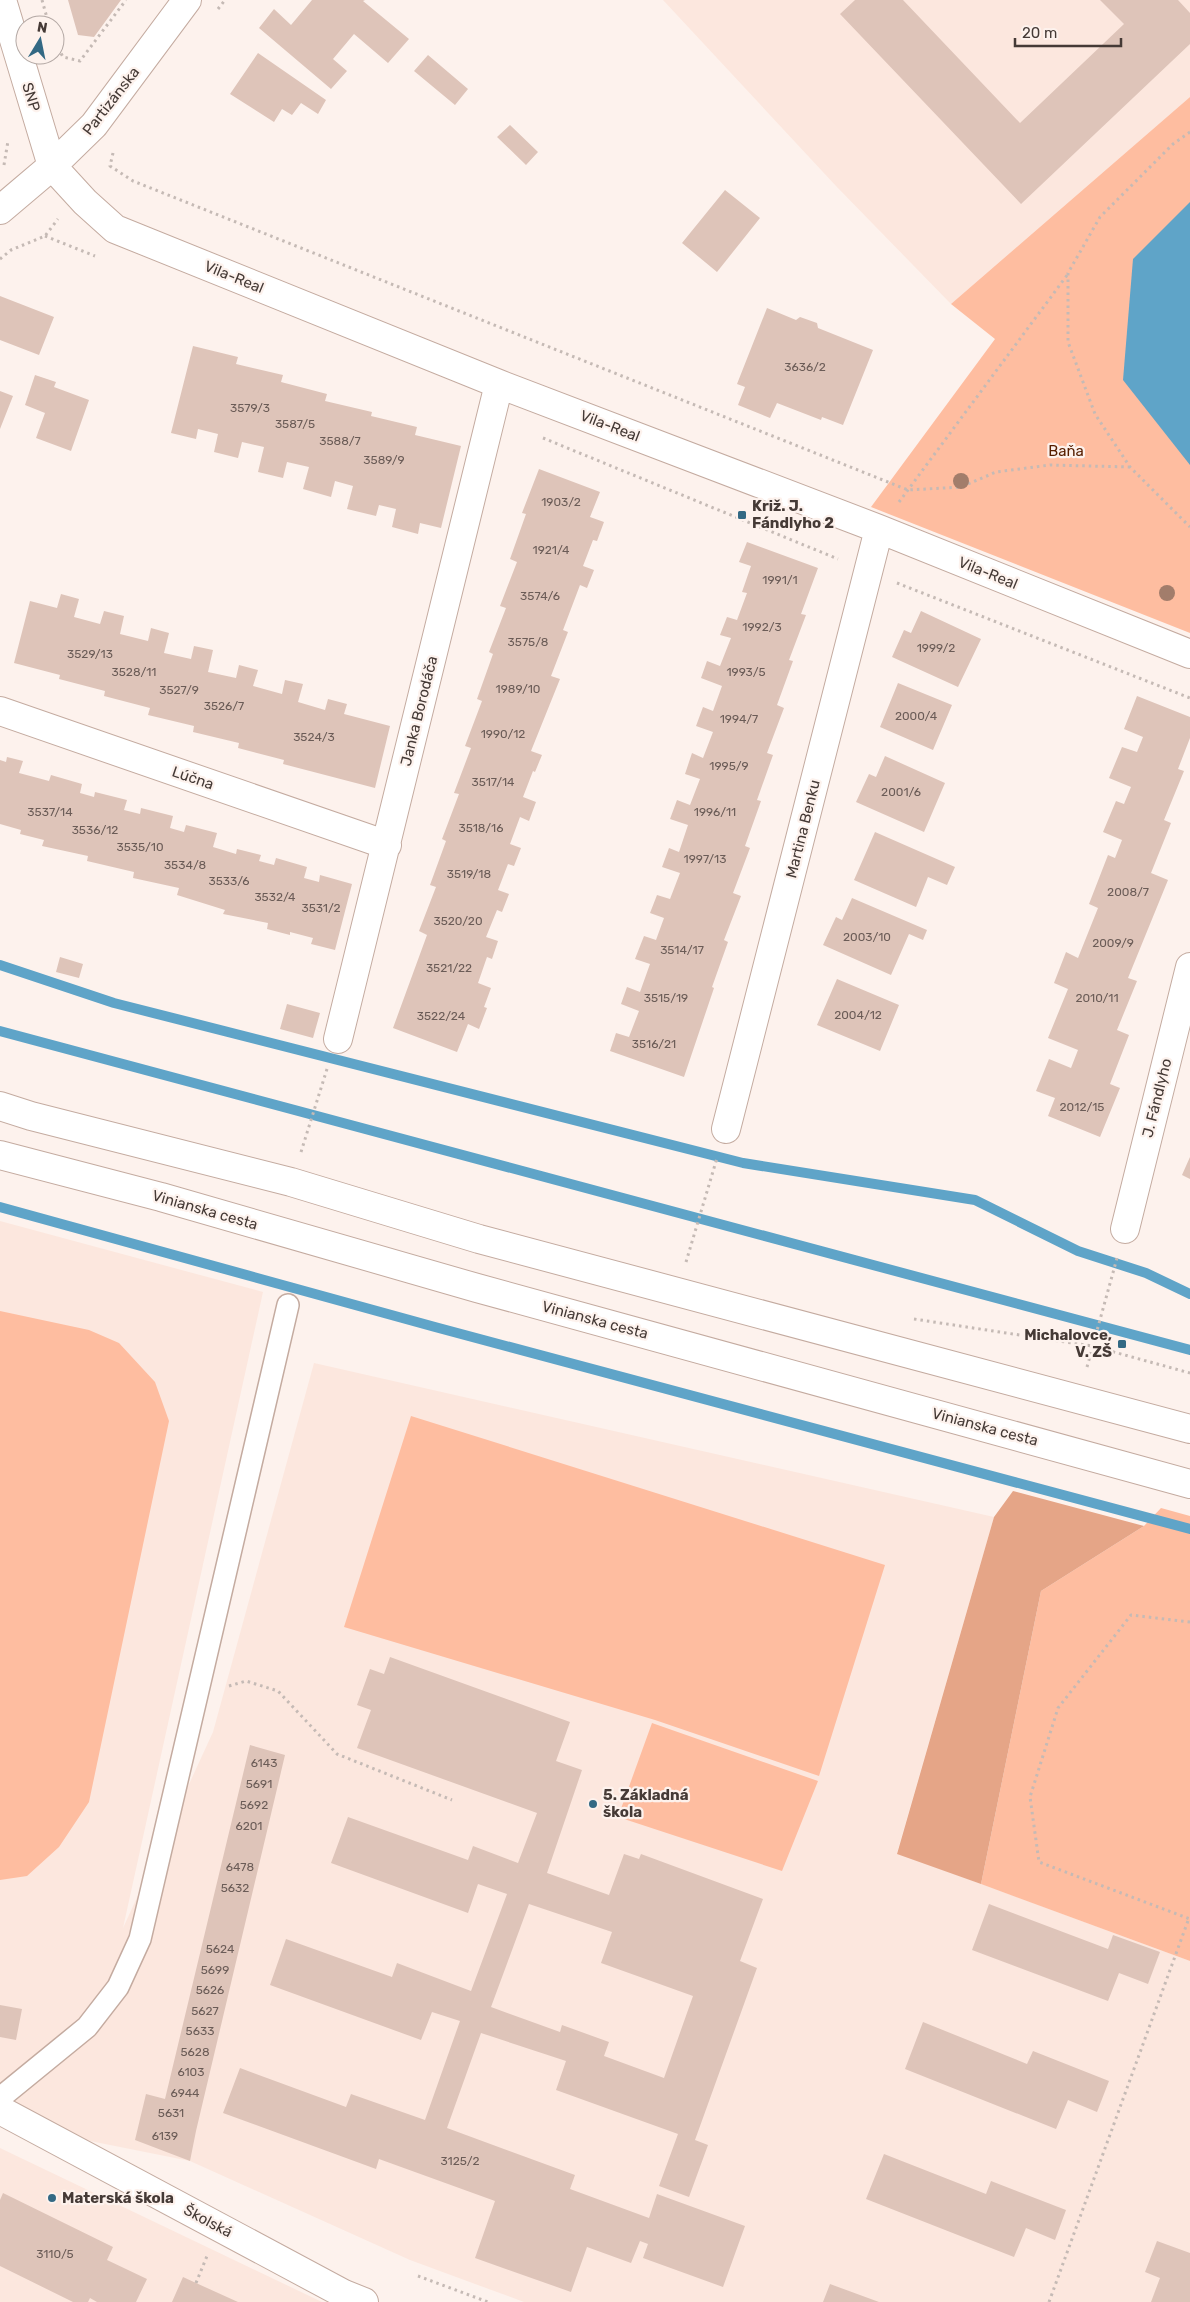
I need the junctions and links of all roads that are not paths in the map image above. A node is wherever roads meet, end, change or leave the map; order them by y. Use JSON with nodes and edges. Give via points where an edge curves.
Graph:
{"nodes":[{"id":1,"x":2,"y":0,"type":"edge"},
{"id":2,"x":187,"y":0,"type":"edge"},
{"id":3,"x":52,"y":166,"type":"junction"},
{"id":4,"x":0,"y":210,"type":"edge"},
{"id":5,"x":499,"y":384,"type":"junction"},
{"id":6,"x":879,"y":530,"type":"junction"},
{"id":7,"x":1190,"y":654,"type":"edge"},
{"id":8,"x":0,"y":711,"type":"edge"},
{"id":9,"x":386,"y":844,"type":"junction"},
{"id":10,"x":1190,"y":967,"type":"edge"},
{"id":11,"x":338,"y":1039,"type":"dead end"},
{"id":12,"x":0,"y":1106,"type":"edge"},
{"id":13,"x":726,"y":1129,"type":"dead end"},
{"id":14,"x":0,"y":1155,"type":"edge"},
{"id":15,"x":1125,"y":1229,"type":"dead end"},
{"id":16,"x":288,"y":1305,"type":"dead end"},
{"id":17,"x":1190,"y":1429,"type":"edge"},
{"id":18,"x":1190,"y":1484,"type":"edge"},
{"id":19,"x":0,"y":2098,"type":"edge"},
{"id":20,"x":0,"y":2110,"type":"edge"},
{"id":21,"x":364,"y":2302,"type":"edge"}],
"edges":[{"from":1,"to":3,"type":"street","name":"SNP"},
{"from":2,"to":3,"type":"street","name":"Partizánska","via":[[94,125]]},
{"from":3,"to":4,"type":"street","name":"Partizánska"},
{"from":3,"to":5,"type":"street","name":"Vila-Real","via":[[115,229]]},
{"from":5,"to":6,"type":"street","name":"Vila-Real"},
{"from":5,"to":9,"type":"street","name":"Janka Borodáča"},
{"from":6,"to":7,"type":"street","name":"Vila-Real"},
{"from":6,"to":13,"type":"street","name":"Martina Benku"},
{"from":8,"to":9,"type":"street","name":"Lúčna"},
{"from":9,"to":11,"type":"street","name":"Janka Borodáča"},
{"from":10,"to":15,"type":"street","name":"J. Fándlyho"},
{"from":12,"to":17,"type":"street","via":[[291,1182],[489,1242]]},
{"from":14,"to":18,"type":"street","name":"Vinianska cesta"},
{"from":16,"to":19,"type":"lane","via":[[140,1939],[118,1987],[87,2027]]},
{"from":20,"to":21,"type":"street","name":"Školská"}]}
